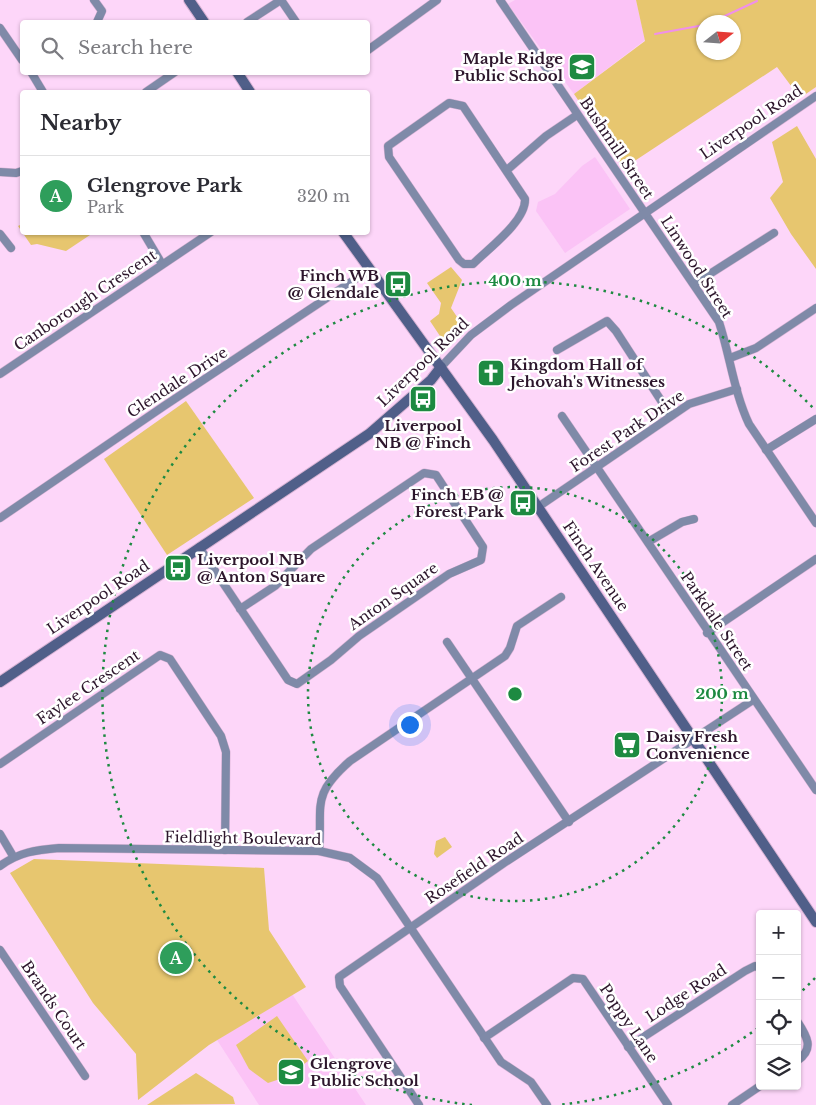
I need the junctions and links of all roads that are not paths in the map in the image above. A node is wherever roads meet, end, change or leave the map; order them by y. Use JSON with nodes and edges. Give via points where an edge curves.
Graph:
{"nodes":[{"id":1,"x":94,"y":0,"type":"edge"},
{"id":2,"x":189,"y":0,"type":"edge"},
{"id":3,"x":281,"y":0,"type":"edge"},
{"id":4,"x":437,"y":0,"type":"edge"},
{"id":5,"x":500,"y":0,"type":"edge"},
{"id":6,"x":98,"y":20,"type":"edge"},
{"id":7,"x":203,"y":20,"type":"edge"},
{"id":8,"x":250,"y":20,"type":"edge"},
{"id":9,"x":295,"y":20,"type":"edge"},
{"id":10,"x":0,"y":28,"type":"edge"},
{"id":11,"x":370,"y":49,"type":"edge"},
{"id":12,"x":20,"y":57,"type":"edge"},
{"id":13,"x":33,"y":75,"type":"edge"},
{"id":14,"x":172,"y":75,"type":"edge"},
{"id":15,"x":239,"y":75,"type":"edge"},
{"id":16,"x":42,"y":90,"type":"edge"},
{"id":17,"x":155,"y":90,"type":"edge"},
{"id":18,"x":249,"y":90,"type":"edge"},
{"id":19,"x":816,"y":96,"type":"edge"},
{"id":20,"x":578,"y":115,"type":"junction"},
{"id":21,"x":507,"y":170,"type":"junction"},
{"id":22,"x":0,"y":172,"type":"edge"},
{"id":23,"x":20,"y":172,"type":"edge"},
{"id":24,"x":644,"y":212,"type":"junction"},
{"id":25,"x":0,"y":234,"type":"edge"},
{"id":26,"x":774,"y":234,"type":"dead end"},
{"id":27,"x":145,"y":235,"type":"edge"},
{"id":28,"x":206,"y":235,"type":"edge"},
{"id":29,"x":345,"y":235,"type":"edge"},
{"id":30,"x":12,"y":248,"type":"dead end"},
{"id":31,"x":162,"y":264,"type":"junction"},
{"id":32,"x":369,"y":270,"type":"junction"},
{"id":33,"x":694,"y":284,"type":"junction"},
{"id":34,"x":816,"y":308,"type":"edge"},
{"id":35,"x":557,"y":350,"type":"dead end"},
{"id":36,"x":730,"y":358,"type":"junction"},
{"id":37,"x":441,"y":367,"type":"junction"},
{"id":38,"x":0,"y":374,"type":"edge"},
{"id":39,"x":737,"y":389,"type":"junction"},
{"id":40,"x":562,"y":416,"type":"dead end"},
{"id":41,"x":671,"y":416,"type":"junction"},
{"id":42,"x":816,"y":419,"type":"edge"},
{"id":43,"x":766,"y":450,"type":"junction"},
{"id":44,"x":596,"y":467,"type":"junction"},
{"id":45,"x":538,"y":507,"type":"junction"},
{"id":46,"x":0,"y":518,"type":"edge"},
{"id":47,"x":694,"y":520,"type":"dead end"},
{"id":48,"x":816,"y":523,"type":"edge"},
{"id":49,"x":648,"y":542,"type":"junction"},
{"id":50,"x":199,"y":547,"type":"junction"},
{"id":51,"x":816,"y":559,"type":"edge"},
{"id":52,"x":561,"y":597,"type":"dead end"},
{"id":53,"x":240,"y":609,"type":"junction"},
{"id":54,"x":707,"y":633,"type":"junction"},
{"id":55,"x":447,"y":642,"type":"dead end"},
{"id":56,"x":472,"y":679,"type":"junction"},
{"id":57,"x":0,"y":682,"type":"edge"},
{"id":58,"x":753,"y":700,"type":"junction"},
{"id":59,"x":694,"y":738,"type":"junction"},
{"id":60,"x":0,"y":764,"type":"edge"},
{"id":61,"x":816,"y":790,"type":"edge"},
{"id":62,"x":569,"y":822,"type":"junction"},
{"id":63,"x":0,"y":834,"type":"edge"},
{"id":64,"x":225,"y":850,"type":"junction"},
{"id":65,"x":319,"y":851,"type":"junction"},
{"id":66,"x":13,"y":856,"type":"junction"},
{"id":67,"x":0,"y":866,"type":"edge"},
{"id":68,"x":816,"y":922,"type":"edge"},
{"id":69,"x":409,"y":928,"type":"junction"},
{"id":70,"x":0,"y":950,"type":"edge"},
{"id":71,"x":756,"y":966,"type":"edge"},
{"id":72,"x":801,"y":1027,"type":"edge"},
{"id":73,"x":484,"y":1038,"type":"junction"},
{"id":74,"x":628,"y":1047,"type":"junction"},
{"id":75,"x":801,"y":1059,"type":"edge"},
{"id":76,"x":85,"y":1076,"type":"dead end"},
{"id":77,"x":756,"y":1089,"type":"edge"},
{"id":78,"x":419,"y":1105,"type":"edge"},
{"id":79,"x":547,"y":1105,"type":"edge"},
{"id":80,"x":668,"y":1105,"type":"edge"},
{"id":81,"x":732,"y":1105,"type":"edge"}],
"edges":[{"from":1,"to":6,"type":"street","via":[[102,11]]},
{"from":2,"to":7,"type":"main road"},
{"from":3,"to":8,"type":"street"},
{"from":3,"to":9,"type":"street"},
{"from":4,"to":11,"type":"street"},
{"from":5,"to":20,"type":"street","name":"Bushmill Street"},
{"from":10,"to":12,"type":"street"},
{"from":13,"to":16,"type":"street"},
{"from":14,"to":17,"type":"street"},
{"from":15,"to":18,"type":"main road"},
{"from":19,"to":24,"type":"street","name":"Liverpool Road"},
{"from":20,"to":21,"type":"street","via":[[546,136]]},
{"from":20,"to":24,"type":"street","name":"Bushmill Street"},
{"from":21,"to":21,"type":"street","via":[[463,106],[457,103],[448,103],[388,146],[390,157],[464,264],[473,264],[526,208],[525,199]]},
{"from":22,"to":23,"type":"street"},
{"from":24,"to":33,"type":"street","name":"Linwood Street"},
{"from":24,"to":37,"type":"street","name":"Liverpool Road","via":[[471,335]]},
{"from":25,"to":30,"type":"street"},
{"from":26,"to":33,"type":"street"},
{"from":27,"to":31,"type":"street"},
{"from":28,"to":31,"type":"street","name":"Canborough Crescent"},
{"from":29,"to":32,"type":"main road","name":"Finch Avenue"},
{"from":31,"to":38,"type":"street","name":"Canborough Crescent"},
{"from":32,"to":37,"type":"main road","name":"Finch Avenue"},
{"from":32,"to":46,"type":"street","name":"Glendale Drive"},
{"from":33,"to":36,"type":"street","name":"Linwood Street","via":[[719,322]]},
{"from":34,"to":36,"type":"street","via":[[756,348]]},
{"from":35,"to":41,"type":"street","via":[[607,321]]},
{"from":36,"to":39,"type":"street","name":"Linwood Street"},
{"from":37,"to":45,"type":"main road","name":"Finch Avenue"},
{"from":37,"to":50,"type":"main road","name":"Liverpool Road","via":[[431,380],[368,434]]},
{"from":39,"to":41,"type":"street","name":"Forest Park Drive","via":[[689,404]]},
{"from":39,"to":43,"type":"street","name":"Linwood Street","via":[[749,424]]},
{"from":40,"to":44,"type":"street","name":"Parkdale Street"},
{"from":41,"to":44,"type":"street","name":"Forest Park Drive"},
{"from":42,"to":43,"type":"street"},
{"from":43,"to":48,"type":"street","name":"Linwood Street"},
{"from":44,"to":45,"type":"street","name":"Forest Park Drive"},
{"from":44,"to":49,"type":"street","name":"Parkdale Street"},
{"from":45,"to":59,"type":"main road","name":"Finch Avenue"},
{"from":47,"to":49,"type":"street","via":[[682,522]]},
{"from":49,"to":54,"type":"street","name":"Parkdale Street"},
{"from":50,"to":53,"type":"street","name":"Anton Square"},
{"from":50,"to":57,"type":"main road","name":"Liverpool Road"},
{"from":51,"to":54,"type":"street"},
{"from":52,"to":56,"type":"street","via":[[517,626],[505,656]]},
{"from":53,"to":53,"type":"street","name":"Anton Square","via":[[288,680],[297,684],[358,636],[449,574],[481,560],[483,547],[436,475],[424,473],[311,549],[275,586]]},
{"from":54,"to":58,"type":"street","name":"Parkdale Street"},
{"from":55,"to":56,"type":"street"},
{"from":56,"to":62,"type":"street"},
{"from":56,"to":65,"type":"street","via":[[334,775],[319,805]]},
{"from":58,"to":59,"type":"street","name":"Rosefield Road"},
{"from":58,"to":61,"type":"street","name":"Parkdale Street"},
{"from":59,"to":62,"type":"street","name":"Rosefield Road"},
{"from":59,"to":68,"type":"main road","name":"Finch Avenue"},
{"from":60,"to":64,"type":"street","name":"Faylee Crescent","via":[[160,655],[170,659],[224,744]]},
{"from":62,"to":69,"type":"street","name":"Rosefield Road"},
{"from":63,"to":66,"type":"street"},
{"from":64,"to":65,"type":"street","name":"Fieldlight Boulevard"},
{"from":64,"to":66,"type":"street","name":"Fieldlight Boulevard","via":[[59,848]]},
{"from":65,"to":69,"type":"street","name":"Fieldlight Boulevard","via":[[350,858],[365,867],[377,878]]},
{"from":66,"to":67,"type":"street","name":"Fieldlight Boulevard"},
{"from":69,"to":73,"type":"street","name":"Fieldlight Boulevard"},
{"from":69,"to":78,"type":"street","name":"Rosefield Road","via":[[339,977],[340,986]]},
{"from":70,"to":76,"type":"street","name":"Brands Court"},
{"from":71,"to":74,"type":"street","name":"Lodge Road"},
{"from":72,"to":75,"type":"street","via":[[810,1045]]},
{"from":73,"to":74,"type":"street","name":"Poppy Lane","via":[[573,978],[583,980]]},
{"from":73,"to":79,"type":"street","name":"Fieldlight Boulevard","via":[[501,1062],[530,1082]]},
{"from":74,"to":80,"type":"street","name":"Poppy Lane"},
{"from":77,"to":81,"type":"street"}]}
